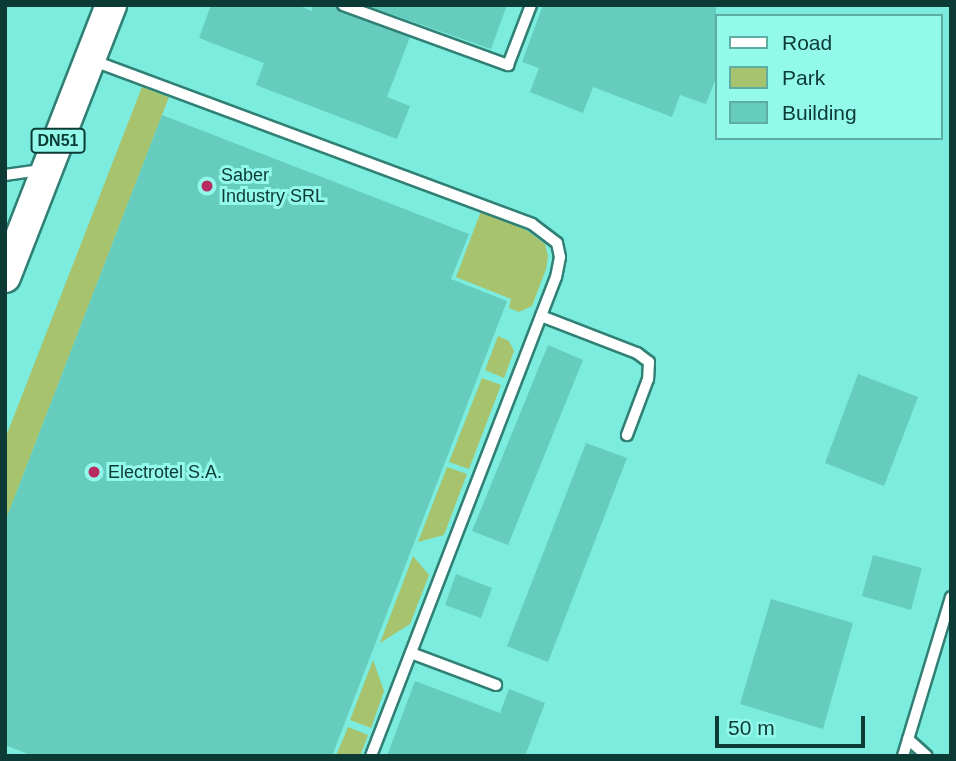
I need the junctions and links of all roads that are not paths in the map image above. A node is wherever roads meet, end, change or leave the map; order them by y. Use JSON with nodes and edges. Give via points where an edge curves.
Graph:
{"nodes":[{"id":1,"x":111,"y":5,"type":"edge"},
{"id":2,"x":343,"y":5,"type":"edge"},
{"id":3,"x":531,"y":5,"type":"edge"},
{"id":4,"x":90,"y":60,"type":"junction"},
{"id":5,"x":48,"y":169,"type":"junction"},
{"id":6,"x":5,"y":175,"type":"edge"},
{"id":7,"x":5,"y":277,"type":"edge"},
{"id":8,"x":541,"y":316,"type":"junction"},
{"id":9,"x":627,"y":435,"type":"dead end"},
{"id":10,"x":951,"y":597,"type":"edge"},
{"id":11,"x":411,"y":653,"type":"junction"},
{"id":12,"x":496,"y":685,"type":"dead end"},
{"id":13,"x":908,"y":739,"type":"junction"},
{"id":14,"x":371,"y":756,"type":"edge"},
{"id":15,"x":903,"y":756,"type":"edge"},
{"id":16,"x":927,"y":756,"type":"edge"}],
"edges":[{"from":1,"to":4,"type":"main road","number":"DN51"},
{"from":2,"to":3,"type":"lane","via":[[508,65]]},
{"from":4,"to":5,"type":"main road","number":"DN51"},
{"from":4,"to":8,"type":"lane","via":[[546,232],[557,243],[560,257]]},
{"from":5,"to":6,"type":"lane"},
{"from":5,"to":7,"type":"main road","number":"DN51"},
{"from":8,"to":9,"type":"lane","via":[[637,353],[649,362],[648,379]]},
{"from":8,"to":11,"type":"lane"},
{"from":10,"to":13,"type":"lane"},
{"from":11,"to":12,"type":"lane"},
{"from":11,"to":14,"type":"lane"},
{"from":13,"to":15,"type":"lane"},
{"from":13,"to":16,"type":"lane"}]}
